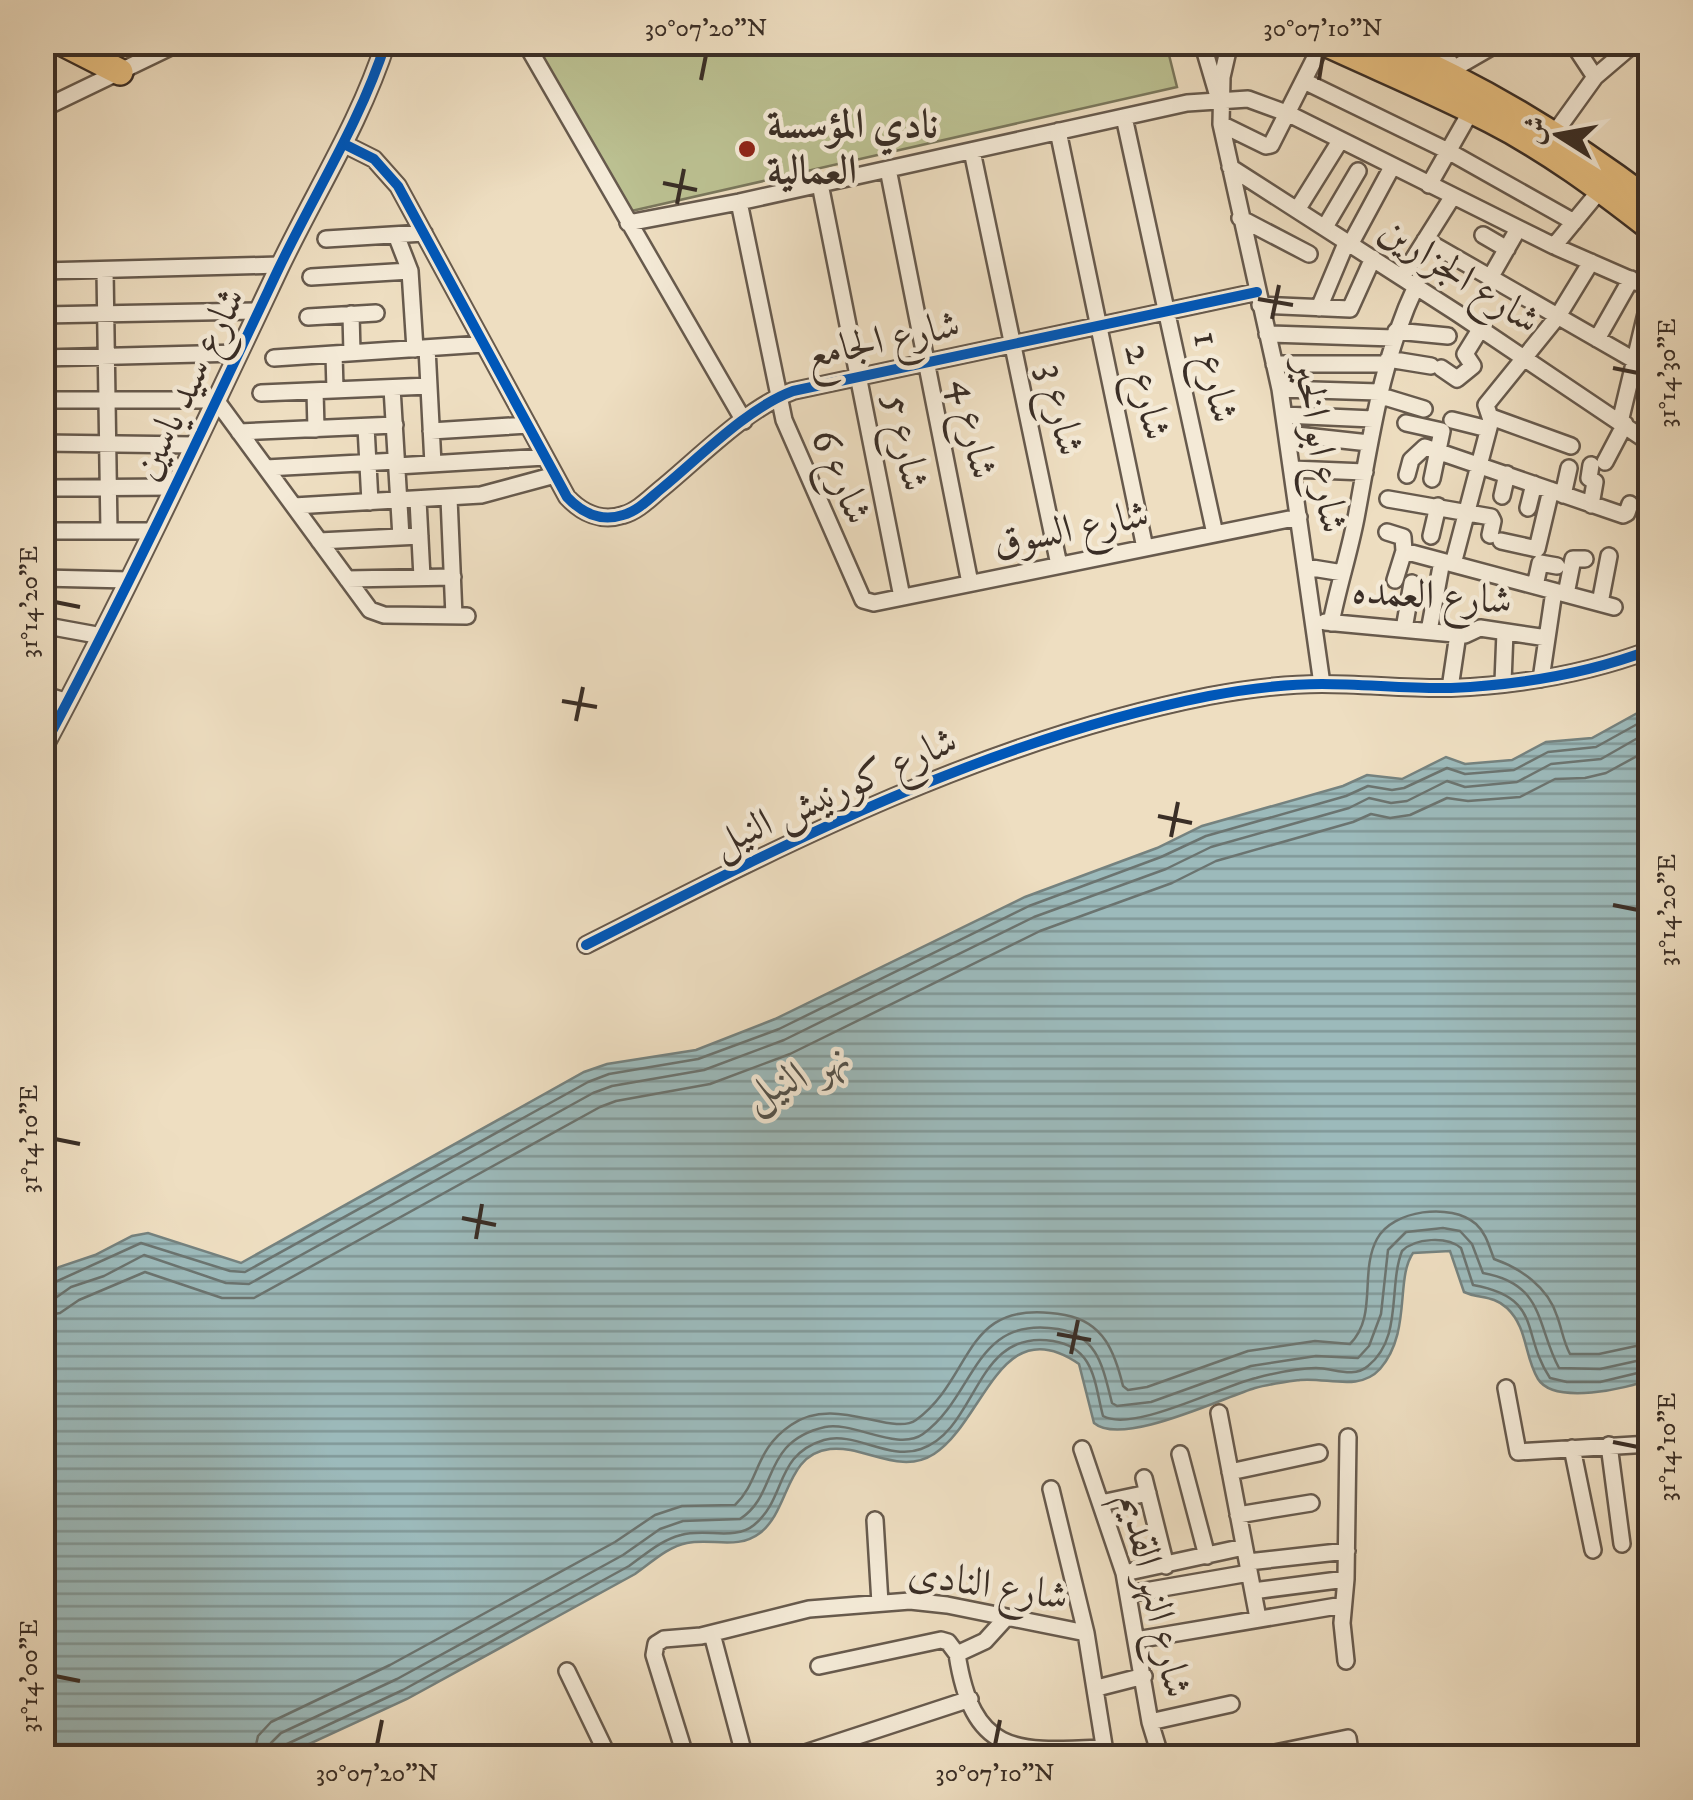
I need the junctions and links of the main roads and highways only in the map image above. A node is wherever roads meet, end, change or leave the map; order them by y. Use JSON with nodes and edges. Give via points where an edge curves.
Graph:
{"nodes":[{"id":1,"x":61,"y":42,"type":"edge"},
{"id":2,"x":1323,"y":42,"type":"edge"},
{"id":3,"x":1388,"y":45,"type":"edge"},
{"id":4,"x":120,"y":72,"type":"road end"},
{"id":5,"x":1650,"y":202,"type":"edge"},
{"id":6,"x":1650,"y":227,"type":"edge"}],
"edges":[{"from":1,"to":4,"type":"highway"},
{"from":2,"to":6,"type":"highway","via":[[1527,140]]},
{"from":3,"to":5,"type":"highway","via":[[1450,71],[1592,158]]}]}
